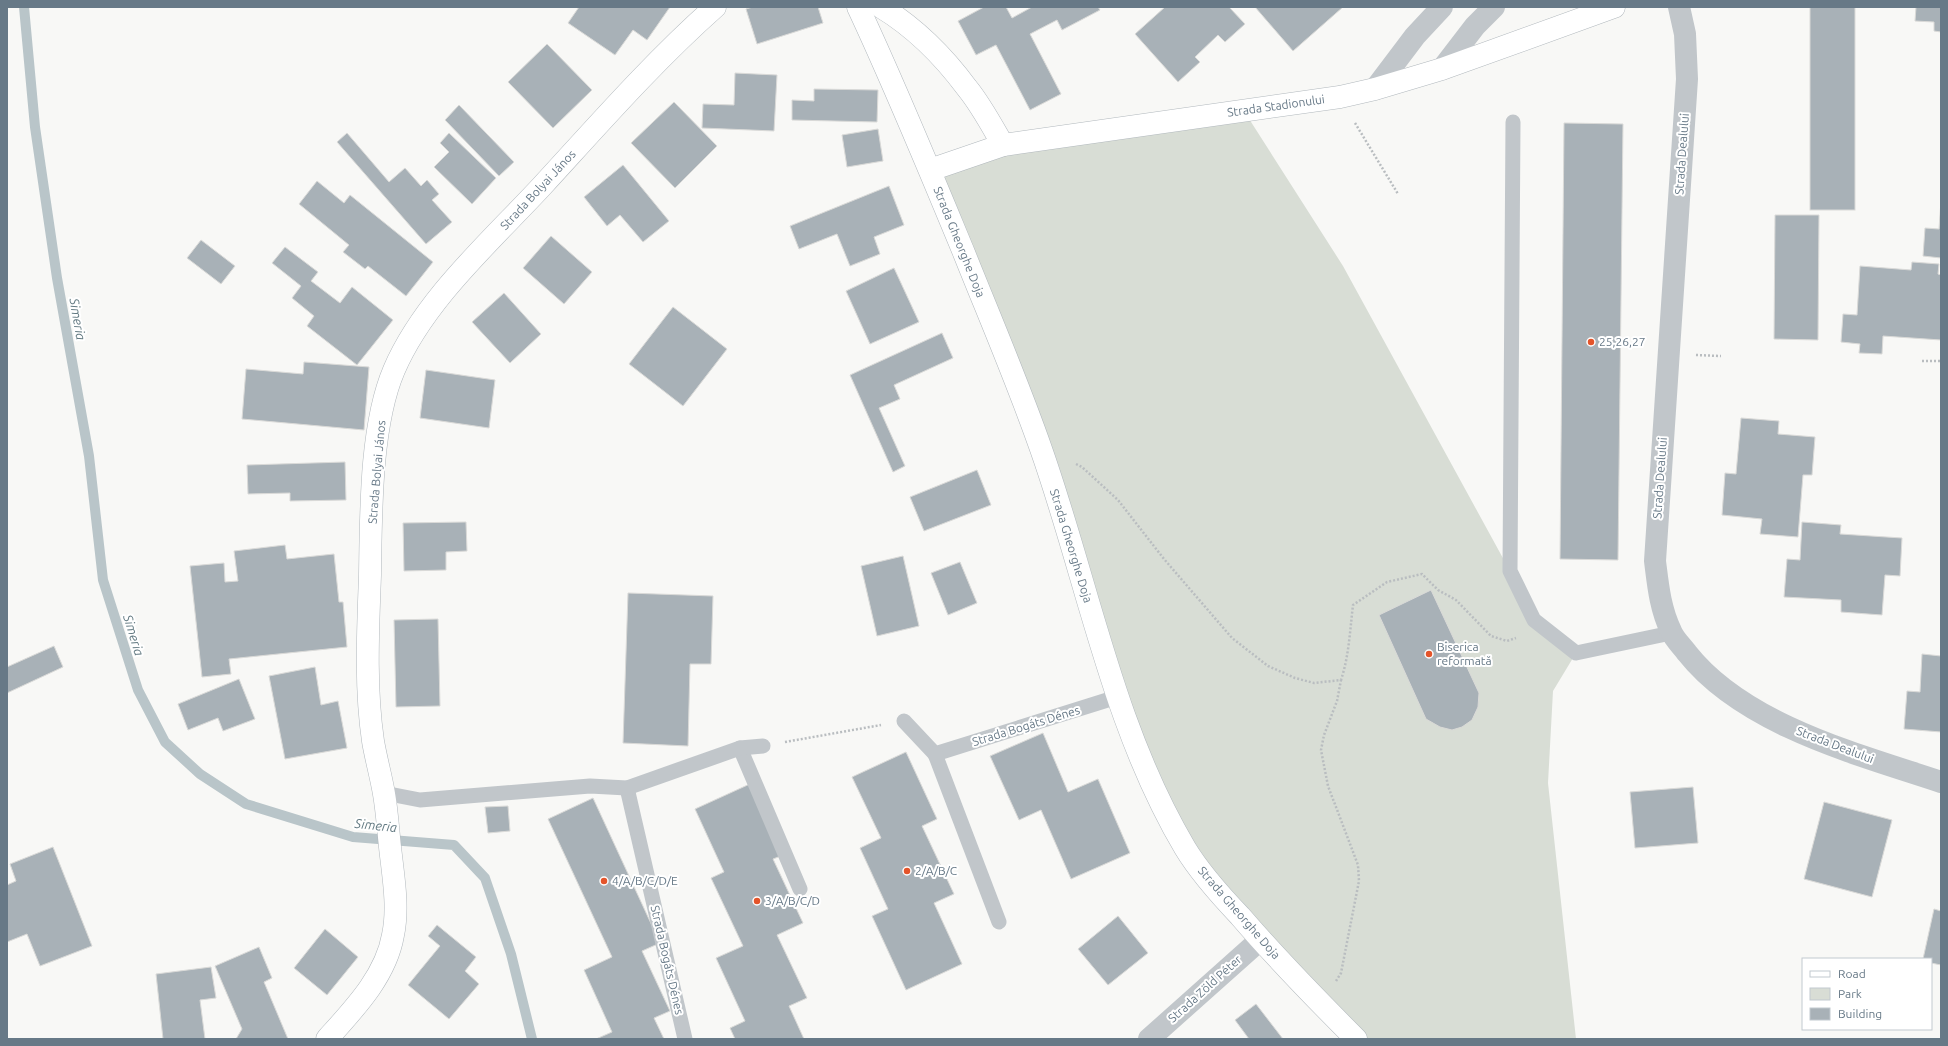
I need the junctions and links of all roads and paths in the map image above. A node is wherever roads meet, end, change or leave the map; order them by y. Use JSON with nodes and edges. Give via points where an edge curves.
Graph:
{"nodes":[{"id":1,"x":715,"y":7,"type":"edge"},
{"id":2,"x":858,"y":7,"type":"edge"},
{"id":3,"x":881,"y":7,"type":"edge"},
{"id":4,"x":1442,"y":7,"type":"edge"},
{"id":5,"x":1494,"y":7,"type":"edge"},
{"id":6,"x":1614,"y":7,"type":"edge"},
{"id":7,"x":1679,"y":7,"type":"edge"},
{"id":8,"x":1442,"y":69,"type":"junction"},
{"id":9,"x":1375,"y":89,"type":"junction"},
{"id":10,"x":1340,"y":96,"type":"junction"},
{"id":11,"x":1513,"y":122,"type":"dead end"},
{"id":12,"x":1003,"y":145,"type":"junction"},
{"id":13,"x":930,"y":170,"type":"junction"},
{"id":14,"x":1398,"y":194,"type":"dead end"},
{"id":15,"x":1922,"y":361,"type":"dead end"},
{"id":16,"x":1941,"y":361,"type":"edge"},
{"id":17,"x":1041,"y":450,"type":"junction"},
{"id":18,"x":1534,"y":620,"type":"junction"},
{"id":19,"x":1671,"y":633,"type":"junction"},
{"id":20,"x":1341,"y":680,"type":"junction"},
{"id":21,"x":1117,"y":697,"type":"junction"},
{"id":22,"x":904,"y":721,"type":"joint"},
{"id":23,"x":763,"y":746,"type":"joint"},
{"id":24,"x":740,"y":748,"type":"junction"},
{"id":25,"x":935,"y":754,"type":"junction"},
{"id":26,"x":1941,"y":782,"type":"edge"},
{"id":27,"x":627,"y":788,"type":"junction"},
{"id":28,"x":384,"y":794,"type":"junction"},
{"id":29,"x":800,"y":890,"type":"dead end"},
{"id":30,"x":999,"y":922,"type":"dead end"},
{"id":31,"x":1260,"y":940,"type":"junction"},
{"id":32,"x":1319,"y":1002,"type":"junction"},
{"id":33,"x":327,"y":1039,"type":"edge"},
{"id":34,"x":685,"y":1039,"type":"edge"},
{"id":35,"x":1150,"y":1039,"type":"edge"},
{"id":36,"x":1356,"y":1039,"type":"edge"}],
"edges":[{"from":1,"to":28,"type":"street","name":"Strada Bolyai János","via":[[659,60],[440,296],[408,342],[393,372],[384,401],[377,444],[371,522],[369,615],[371,727]]},
{"from":2,"to":13,"type":"street","name":"Strada Gheorghe Doja","via":[[893,80]]},
{"from":3,"to":12,"type":"street","via":[[899,18],[943,59],[968,89]]},
{"from":4,"to":9,"type":"street","via":[[1415,36]]},
{"from":5,"to":8,"type":"street","via":[[1475,26]]},
{"from":6,"to":8,"type":"street","name":"Strada Stadionului"},
{"from":7,"to":19,"type":"street","name":"Strada Dealului","via":[[1685,34],[1687,79],[1655,561],[1660,601]]},
{"from":8,"to":9,"type":"street","name":"Strada Stadionului"},
{"from":9,"to":10,"type":"street","name":"Strada Stadionului"},
{"from":10,"to":12,"type":"street","name":"Strada Stadionului"},
{"from":10,"to":14,"type":"path"},
{"from":11,"to":18,"type":"lane","via":[[1510,571]]},
{"from":12,"to":13,"type":"street","name":"Strada Stadionului"},
{"from":13,"to":17,"type":"street","name":"Strada Gheorghe Doja","via":[[1010,365]]},
{"from":15,"to":16,"type":"path"},
{"from":17,"to":20,"type":"path","via":[[1082,467],[1118,500],[1209,613],[1232,638],[1268,666],[1314,683]]},
{"from":17,"to":21,"type":"street","name":"Strada Gheorghe Doja"},
{"from":18,"to":19,"type":"lane","via":[[1576,653]]},
{"from":18,"to":20,"type":"path","via":[[1524,635],[1507,641],[1491,636],[1456,600],[1438,590],[1422,574],[1387,582],[1353,605],[1348,660]]},
{"from":19,"to":26,"type":"street","name":"Strada Dealului","via":[[1695,663],[1726,690],[1776,721],[1831,746]]},
{"from":20,"to":32,"type":"path","via":[[1321,750],[1328,786],[1358,865],[1359,881],[1341,973]]},
{"from":21,"to":25,"type":"lane","name":"Strada Bogáts Dénes"},
{"from":21,"to":31,"type":"street","name":"Strada Gheorghe Doja","via":[[1139,756],[1186,850],[1211,884]]},
{"from":22,"to":23,"type":"path"},
{"from":22,"to":25,"type":"lane"},
{"from":23,"to":24,"type":"lane"},
{"from":24,"to":27,"type":"lane"},
{"from":24,"to":29,"type":"lane"},
{"from":25,"to":30,"type":"lane"},
{"from":27,"to":28,"type":"lane","via":[[590,786],[420,800]]},
{"from":27,"to":34,"type":"lane","name":"Strada Bogáts Dénes"},
{"from":28,"to":33,"type":"street","name":"Strada Bolyai János","via":[[396,912],[393,937],[385,962],[373,983]]},
{"from":31,"to":32,"type":"street","name":"Strada Gheorghe Doja"},
{"from":31,"to":35,"type":"street","name":"Strada Zöld Péter"},
{"from":32,"to":36,"type":"street","name":"Strada Gheorghe Doja"}]}
